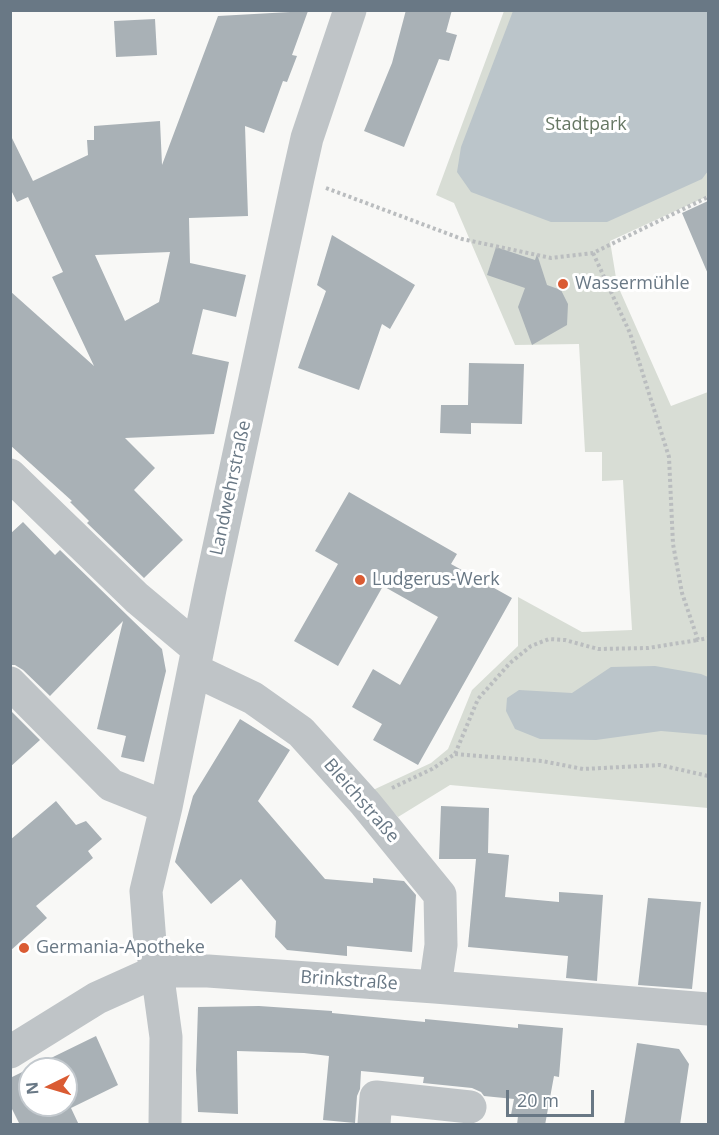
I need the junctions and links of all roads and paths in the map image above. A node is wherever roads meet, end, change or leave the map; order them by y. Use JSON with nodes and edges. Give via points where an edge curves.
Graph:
{"nodes":[{"id":1,"x":350,"y":10,"type":"edge"},
{"id":2,"x":298,"y":178,"type":"junction"},
{"id":3,"x":708,"y":197,"type":"edge"},
{"id":4,"x":593,"y":253,"type":"junction"},
{"id":5,"x":10,"y":475,"type":"edge"},
{"id":6,"x":708,"y":638,"type":"edge"},
{"id":7,"x":698,"y":640,"type":"junction"},
{"id":8,"x":196,"y":659,"type":"junction"},
{"id":9,"x":10,"y":683,"type":"edge"},
{"id":10,"x":455,"y":754,"type":"junction"},
{"id":11,"x":708,"y":776,"type":"edge"},
{"id":12,"x":365,"y":803,"type":"junction"},
{"id":13,"x":166,"y":807,"type":"junction"},
{"id":14,"x":157,"y":971,"type":"junction"},
{"id":15,"x":435,"y":987,"type":"junction"},
{"id":16,"x":708,"y":1010,"type":"edge"},
{"id":17,"x":10,"y":1052,"type":"edge"},
{"id":18,"x":470,"y":1107,"type":"dead end"},
{"id":19,"x":165,"y":1125,"type":"edge"},
{"id":20,"x":374,"y":1125,"type":"edge"}],
"edges":[{"from":1,"to":2,"type":"street","name":"Landwehrstraße"},
{"from":2,"to":4,"type":"path","via":[[462,239],[551,258]]},
{"from":2,"to":8,"type":"street","name":"Landwehrstraße"},
{"from":3,"to":4,"type":"path"},
{"from":4,"to":7,"type":"path","via":[[630,333],[669,457],[673,544],[682,593]]},
{"from":5,"to":8,"type":"street","name":"Bleichstraße"},
{"from":6,"to":7,"type":"path"},
{"from":7,"to":10,"type":"path","via":[[648,648],[598,649],[549,639],[531,646],[478,699]]},
{"from":8,"to":12,"type":"street","name":"Bleichstraße","via":[[301,732]]},
{"from":8,"to":13,"type":"street","name":"Landwehrstraße"},
{"from":9,"to":13,"type":"street","via":[[111,785]]},
{"from":10,"to":11,"type":"path","via":[[542,761],[583,769],[660,765]]},
{"from":10,"to":12,"type":"path"},
{"from":12,"to":15,"type":"street","name":"Bleichstraße","via":[[440,895],[441,945]]},
{"from":13,"to":14,"type":"street","name":"Landwehrstraße","via":[[146,891],[150,943]]},
{"from":14,"to":15,"type":"street","name":"Brinkstraße"},
{"from":14,"to":17,"type":"street","name":"Brinkstraße","via":[[97,998]]},
{"from":14,"to":19,"type":"street","name":"Landwehrstraße","via":[[166,1036]]},
{"from":15,"to":16,"type":"street","name":"Brinkstraße"},
{"from":18,"to":20,"type":"street","via":[[376,1097]]}]}
